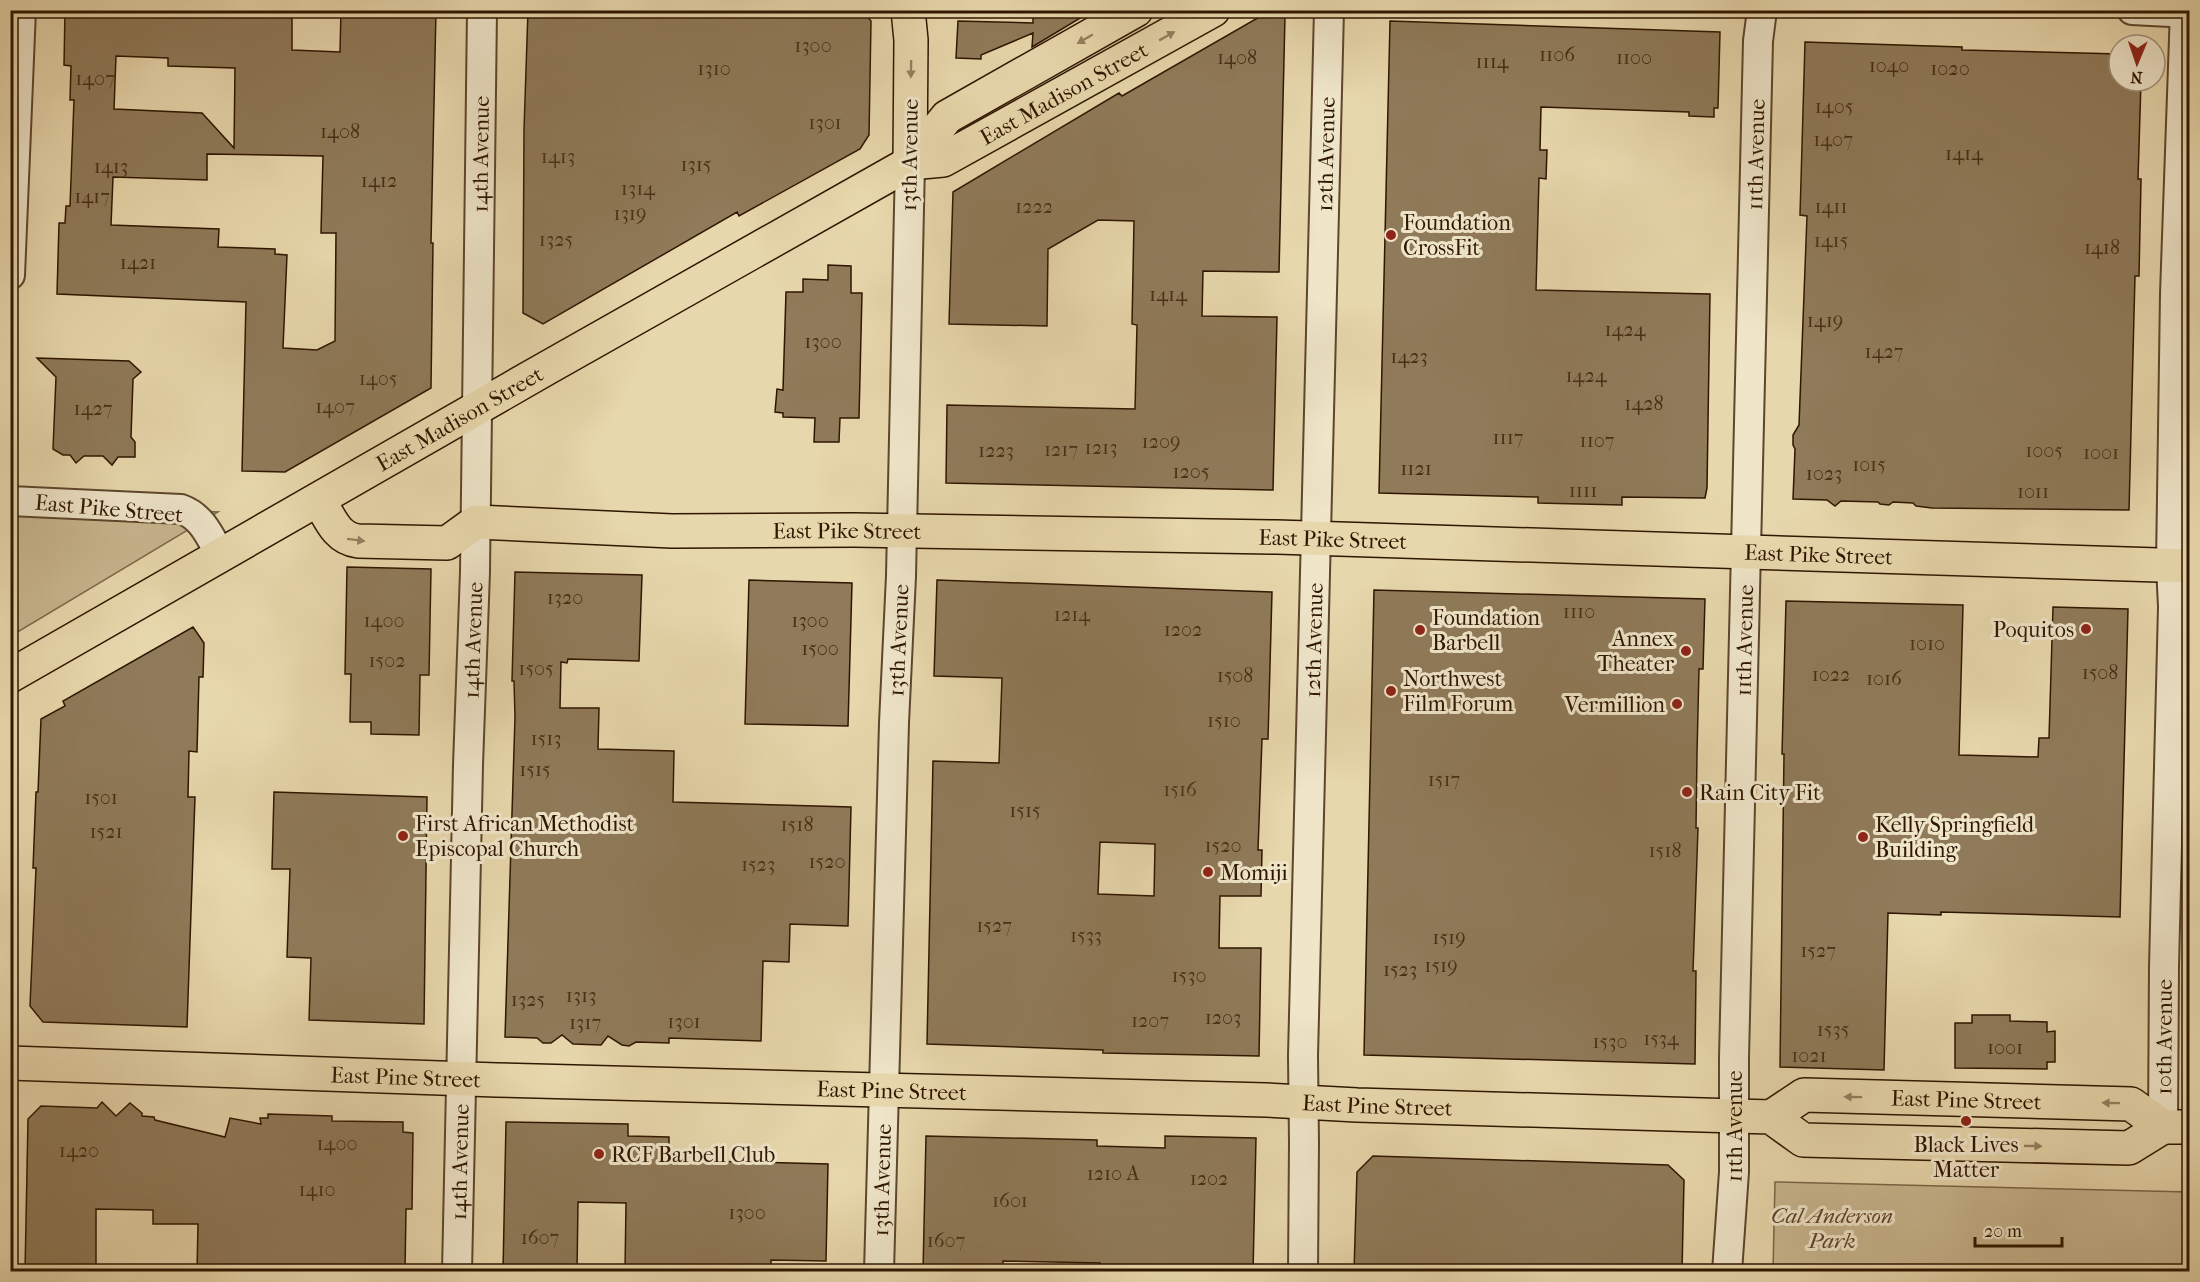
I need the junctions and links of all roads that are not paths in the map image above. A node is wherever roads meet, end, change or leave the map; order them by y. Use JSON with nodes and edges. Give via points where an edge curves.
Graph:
{"nodes":[{"id":1,"x":21,"y":10,"type":"edge"},
{"id":2,"x":482,"y":10,"type":"edge"},
{"id":3,"x":908,"y":10,"type":"edge"},
{"id":4,"x":1136,"y":10,"type":"edge"},
{"id":5,"x":1213,"y":10,"type":"edge"},
{"id":6,"x":1329,"y":10,"type":"edge"},
{"id":7,"x":1762,"y":10,"type":"edge"},
{"id":8,"x":2132,"y":10,"type":"edge"},
{"id":9,"x":2186,"y":12,"type":"edge"},
{"id":10,"x":910,"y":163,"type":"junction"},
{"id":11,"x":10,"y":275,"type":"edge"},
{"id":12,"x":477,"y":409,"type":"junction"},
{"id":13,"x":319,"y":500,"type":"junction"},
{"id":14,"x":10,"y":501,"type":"edge"},
{"id":15,"x":476,"y":522,"type":"junction"},
{"id":16,"x":901,"y":531,"type":"junction"},
{"id":17,"x":1314,"y":538,"type":"junction"},
{"id":18,"x":1745,"y":552,"type":"junction"},
{"id":19,"x":221,"y":556,"type":"junction"},
{"id":20,"x":2180,"y":565,"type":"edge"},
{"id":21,"x":10,"y":676,"type":"edge"},
{"id":22,"x":10,"y":1063,"type":"edge"},
{"id":23,"x":460,"y":1079,"type":"junction"},
{"id":24,"x":883,"y":1090,"type":"junction"},
{"id":25,"x":1304,"y":1101,"type":"junction"},
{"id":26,"x":1734,"y":1116,"type":"junction"},
{"id":27,"x":1771,"y":1117,"type":"junction"},
{"id":28,"x":2176,"y":1127,"type":"edge"},
{"id":29,"x":457,"y":1272,"type":"edge"},
{"id":30,"x":879,"y":1272,"type":"edge"},
{"id":31,"x":1303,"y":1272,"type":"edge"},
{"id":32,"x":1727,"y":1272,"type":"edge"}],
"edges":[{"from":1,"to":11,"type":"street"},
{"from":2,"to":12,"type":"street","name":"14th Avenue"},
{"from":3,"to":10,"type":"main road","name":"13th Avenue","one_way":true},
{"from":4,"to":10,"type":"main road","name":"East Madison Street","one_way":true,"via":[[947,117]]},
{"from":10,"to":5,"type":"main road","name":"East Madison Street","one_way":true,"via":[[943,160]]},
{"from":6,"to":17,"type":"street","name":"12th Avenue"},
{"from":7,"to":18,"type":"street","name":"11th Avenue","via":[[1758,41]]},
{"from":8,"to":9,"type":"street"},
{"from":9,"to":20,"type":"street","name":"10th Avenue","via":[[2175,305]]},
{"from":10,"to":12,"type":"main road","name":"East Madison Street"},
{"from":10,"to":16,"type":"street","name":"13th Avenue"},
{"from":12,"to":13,"type":"main road","name":"East Madison Street"},
{"from":12,"to":15,"type":"street","name":"14th Avenue"},
{"from":13,"to":15,"type":"main road","one_way":true,"via":[[338,533],[358,541],[447,543]]},
{"from":13,"to":19,"type":"main road","name":"East Madison Street"},
{"from":14,"to":19,"type":"street","name":"East Pike Street","via":[[181,509],[201,521]]},
{"from":15,"to":16,"type":"main road","name":"East Pike Street","via":[[672,531]]},
{"from":15,"to":23,"type":"street","name":"14th Avenue"},
{"from":16,"to":17,"type":"main road","name":"East Pike Street"},
{"from":16,"to":24,"type":"street","name":"13th Avenue"},
{"from":17,"to":18,"type":"main road","name":"East Pike Street"},
{"from":17,"to":25,"type":"street","name":"12th Avenue"},
{"from":18,"to":20,"type":"main road","name":"East Pike Street"},
{"from":18,"to":26,"type":"street","name":"11th Avenue"},
{"from":19,"to":21,"type":"main road","name":"East Madison Street"},
{"from":20,"to":28,"type":"street","name":"10th Avenue","via":[[2173,606],[2164,966]]},
{"from":22,"to":23,"type":"main road","name":"East Pine Street"},
{"from":23,"to":24,"type":"main road","name":"East Pine Street"},
{"from":23,"to":29,"type":"street","name":"14th Avenue"},
{"from":24,"to":25,"type":"main road","name":"East Pine Street"},
{"from":24,"to":30,"type":"street","name":"13th Avenue"},
{"from":25,"to":26,"type":"main road","name":"East Pine Street"},
{"from":25,"to":31,"type":"street","name":"12th Avenue"},
{"from":26,"to":27,"type":"main road","name":"East Pine Street"},
{"from":26,"to":32,"type":"street","name":"11th Avenue"},
{"from":27,"to":28,"type":"main road","name":"East Pine Street","one_way":true,"via":[[1803,1140],[2129,1148]]},
{"from":28,"to":27,"type":"main road","name":"East Pine Street","one_way":true,"via":[[2131,1104],[1804,1095]]}]}
